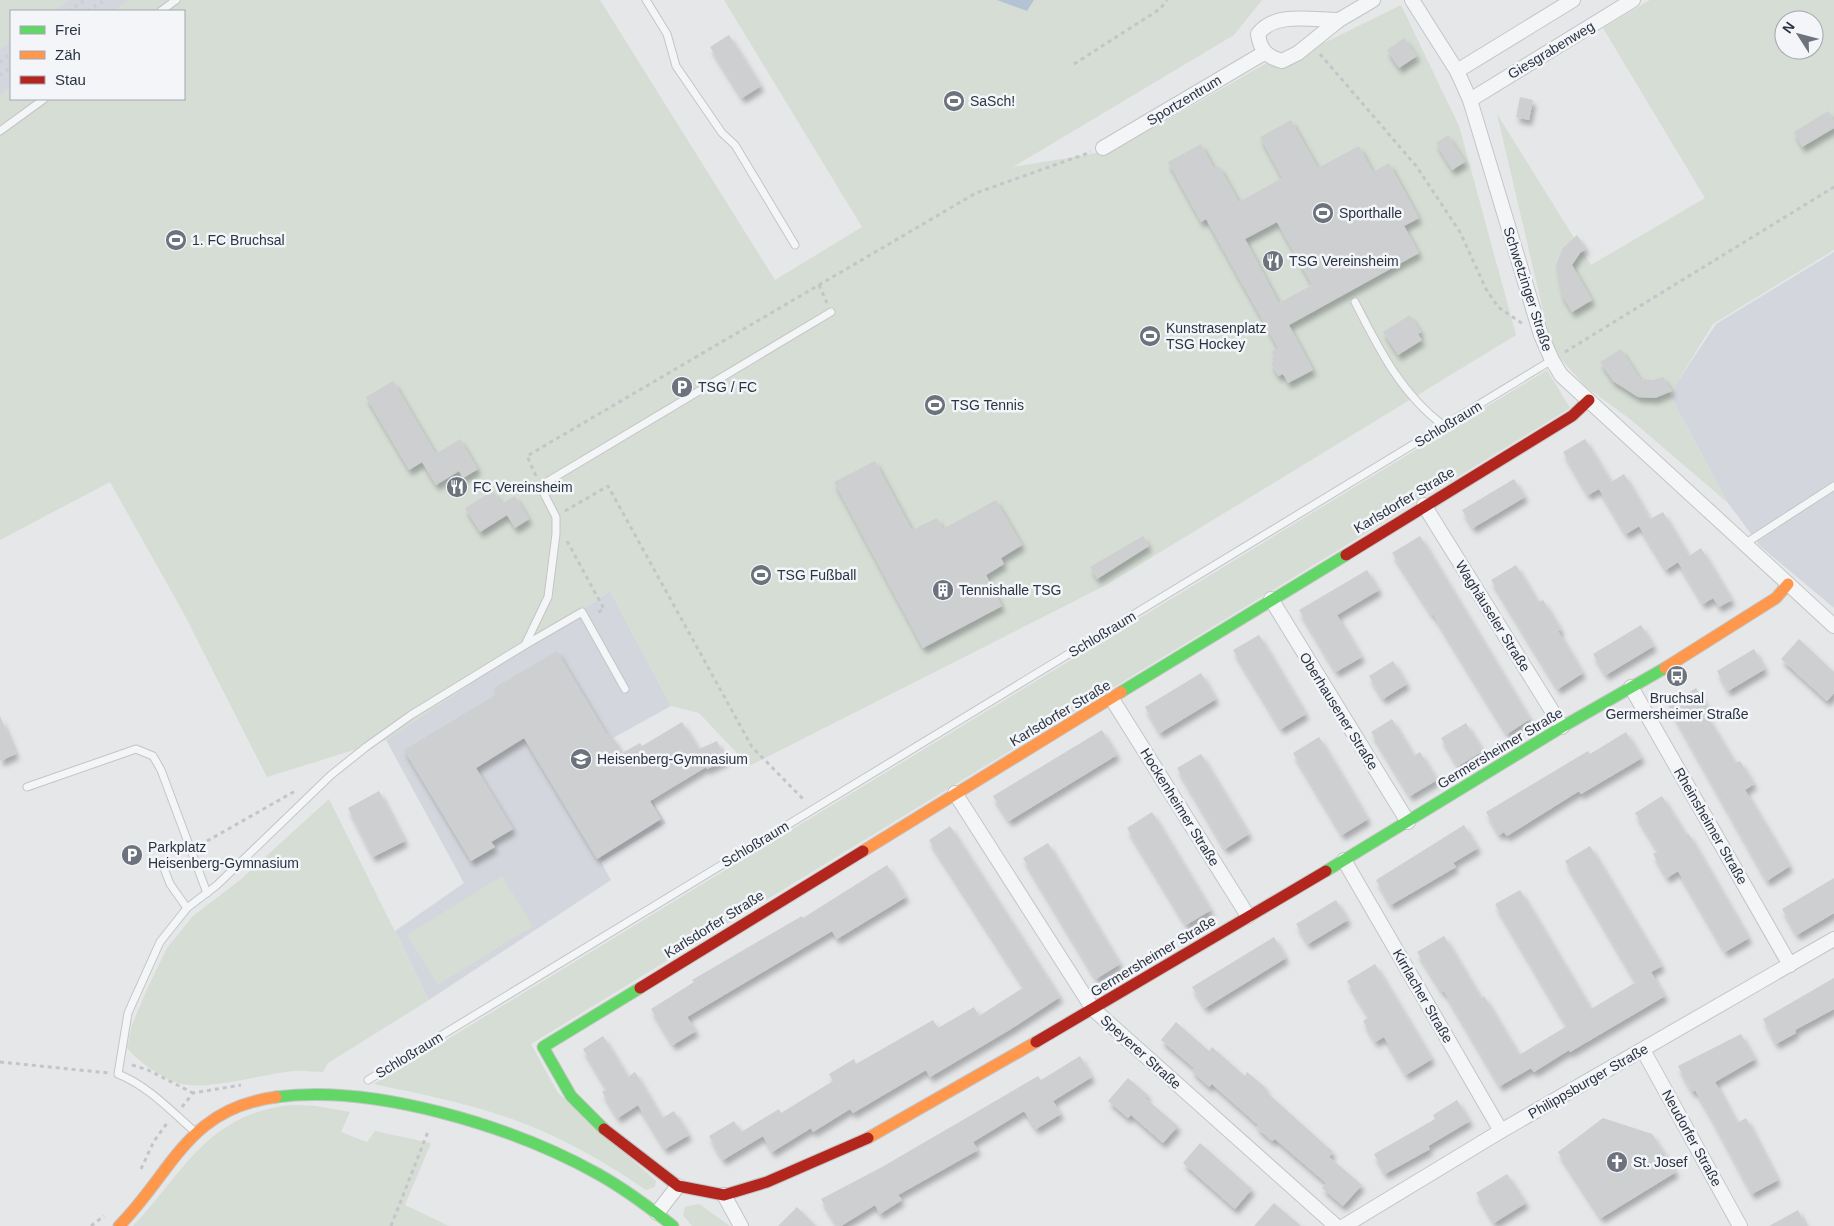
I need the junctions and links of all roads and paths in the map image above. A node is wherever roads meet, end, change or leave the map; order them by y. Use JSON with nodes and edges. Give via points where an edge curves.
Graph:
{"nodes":[{"id":1,"x":176,"y":0,"type":"edge"},
{"id":2,"x":646,"y":0,"type":"edge"},
{"id":3,"x":1167,"y":0,"type":"edge"},
{"id":4,"x":1373,"y":0,"type":"edge"},
{"id":5,"x":1412,"y":0,"type":"edge"},
{"id":6,"x":1573,"y":0,"type":"edge"},
{"id":7,"x":1633,"y":0,"type":"edge"},
{"id":8,"x":162,"y":10,"type":"edge"},
{"id":9,"x":1339,"y":20,"type":"junction"},
{"id":10,"x":1311,"y":42,"type":"junction"},
{"id":11,"x":1264,"y":53,"type":"junction"},
{"id":12,"x":1074,"y":64,"type":"dead end"},
{"id":13,"x":1457,"y":71,"type":"junction"},
{"id":14,"x":43,"y":100,"type":"edge"},
{"id":15,"x":1470,"y":100,"type":"junction"},
{"id":16,"x":0,"y":131,"type":"edge"},
{"id":17,"x":1103,"y":148,"type":"joint"},
{"id":18,"x":1834,"y":186,"type":"edge"},
{"id":19,"x":795,"y":246,"type":"dead end"},
{"id":20,"x":819,"y":285,"type":"junction"},
{"id":21,"x":1355,"y":302,"type":"dead end"},
{"id":22,"x":831,"y":312,"type":"joint"},
{"id":23,"x":1541,"y":335,"type":"junction"},
{"id":24,"x":1552,"y":360,"type":"junction"},
{"id":25,"x":1589,"y":400,"type":"junction"},
{"id":26,"x":1444,"y":426,"type":"junction"},
{"id":27,"x":540,"y":486,"type":"junction"},
{"id":28,"x":1834,"y":486,"type":"edge"},
{"id":29,"x":1424,"y":505,"type":"junction"},
{"id":30,"x":556,"y":517,"type":"junction"},
{"id":31,"x":556,"y":534,"type":"junction"},
{"id":32,"x":1746,"y":543,"type":"junction"},
{"id":33,"x":1788,"y":584,"type":"junction"},
{"id":34,"x":1271,"y":599,"type":"junction"},
{"id":35,"x":586,"y":619,"type":"junction"},
{"id":36,"x":1834,"y":626,"type":"edge"},
{"id":37,"x":525,"y":645,"type":"junction"},
{"id":38,"x":1631,"y":687,"type":"junction"},
{"id":39,"x":625,"y":689,"type":"dead end"},
{"id":40,"x":1112,"y":699,"type":"junction"},
{"id":41,"x":1562,"y":727,"type":"junction"},
{"id":42,"x":303,"y":784,"type":"dead end"},
{"id":43,"x":28,"y":787,"type":"dead end"},
{"id":44,"x":955,"y":793,"type":"junction"},
{"id":45,"x":813,"y":809,"type":"junction"},
{"id":46,"x":1408,"y":822,"type":"junction"},
{"id":47,"x":191,"y":849,"type":"junction"},
{"id":48,"x":1344,"y":860,"type":"junction"},
{"id":49,"x":162,"y":863,"type":"dead end"},
{"id":50,"x":207,"y":893,"type":"junction"},
{"id":51,"x":187,"y":908,"type":"junction"},
{"id":52,"x":1248,"y":916,"type":"junction"},
{"id":53,"x":1834,"y":939,"type":"edge"},
{"id":54,"x":1790,"y":965,"type":"junction"},
{"id":55,"x":1093,"y":1009,"type":"junction"},
{"id":56,"x":542,"y":1047,"type":"joint"},
{"id":57,"x":1644,"y":1050,"type":"junction"},
{"id":58,"x":0,"y":1062,"type":"edge"},
{"id":59,"x":118,"y":1074,"type":"junction"},
{"id":60,"x":368,"y":1080,"type":"dead end"},
{"id":61,"x":193,"y":1093,"type":"dead end"},
{"id":62,"x":436,"y":1113,"type":"junction"},
{"id":63,"x":176,"y":1115,"type":"junction"},
{"id":64,"x":1501,"y":1131,"type":"junction"},
{"id":65,"x":196,"y":1133,"type":"junction"},
{"id":66,"x":139,"y":1172,"type":"dead end"},
{"id":67,"x":678,"y":1186,"type":"junction"},
{"id":68,"x":724,"y":1195,"type":"junction"},
{"id":69,"x":109,"y":1212,"type":"dead end"},
{"id":70,"x":657,"y":1213,"type":"junction"},
{"id":71,"x":92,"y":1226,"type":"edge"},
{"id":72,"x":119,"y":1226,"type":"edge"},
{"id":73,"x":391,"y":1226,"type":"edge"},
{"id":74,"x":673,"y":1226,"type":"edge"},
{"id":75,"x":741,"y":1226,"type":"edge"},
{"id":76,"x":1336,"y":1226,"type":"edge"},
{"id":77,"x":1344,"y":1226,"type":"edge"},
{"id":78,"x":1740,"y":1226,"type":"edge"}],
"edges":[{"from":1,"to":8,"type":"lane"},
{"from":2,"to":19,"type":"lane","via":[[667,34],[676,66],[722,133],[735,145]]},
{"from":3,"to":12,"type":"path","via":[[1160,9]]},
{"from":4,"to":9,"type":"street"},
{"from":5,"to":13,"type":"street","name":"Schwetzinger Straße"},
{"from":6,"to":13,"type":"street"},
{"from":7,"to":15,"type":"street","name":"Giesgrabenweg"},
{"from":9,"to":10,"type":"street"},
{"from":9,"to":11,"type":"street","via":[[1280,19],[1264,25],[1258,34]]},
{"from":10,"to":11,"type":"street","via":[[1282,61]]},
{"from":10,"to":23,"type":"path","via":[[1417,167],[1460,232],[1486,289],[1498,307]]},
{"from":11,"to":17,"type":"street","name":"Sportzentrum"},
{"from":13,"to":15,"type":"street","name":"Schwetzinger Straße"},
{"from":14,"to":16,"type":"lane"},
{"from":15,"to":23,"type":"street","name":"Schwetzinger Straße"},
{"from":17,"to":20,"type":"path","via":[[976,193]]},
{"from":18,"to":24,"type":"path"},
{"from":20,"to":22,"type":"path"},
{"from":20,"to":27,"type":"path","via":[[527,456]]},
{"from":21,"to":26,"type":"lane","via":[[1387,364],[1426,412]]},
{"from":22,"to":27,"type":"lane"},
{"from":23,"to":24,"type":"street","name":"Schwetzinger Straße"},
{"from":24,"to":25,"type":"street","name":"Schwetzinger Straße","via":[[1561,375]]},
{"from":24,"to":26,"type":"lane","name":"Schloßraum"},
{"from":25,"to":29,"type":"street","name":"Karlsdorfer Straße","via":[[1572,416]]},
{"from":25,"to":32,"type":"street","name":"Schwetzinger Straße"},
{"from":26,"to":45,"type":"lane","name":"Schloßraum"},
{"from":27,"to":30,"type":"lane"},
{"from":28,"to":32,"type":"lane"},
{"from":29,"to":34,"type":"street","name":"Karlsdorfer Straße"},
{"from":29,"to":41,"type":"street","name":"Waghäuseler Straße"},
{"from":30,"to":31,"type":"lane"},
{"from":30,"to":45,"type":"path","via":[[608,486],[752,747]]},
{"from":31,"to":35,"type":"path","via":[[566,540],[604,609]]},
{"from":31,"to":37,"type":"lane","via":[[548,597]]},
{"from":32,"to":33,"type":"street","name":"Schwetzinger Straße"},
{"from":33,"to":36,"type":"street","name":"Schwetzinger Straße"},
{"from":33,"to":38,"type":"street","name":"Germersheimer Straße","via":[[1776,598],[1746,619]]},
{"from":34,"to":40,"type":"street","name":"Karlsdorfer Straße"},
{"from":34,"to":46,"type":"street","name":"Oberhausener Straße"},
{"from":35,"to":37,"type":"lane","via":[[582,612]]},
{"from":35,"to":39,"type":"lane"},
{"from":37,"to":50,"type":"lane","via":[[411,715],[359,752]]},
{"from":38,"to":41,"type":"street","name":"Germersheimer Straße"},
{"from":38,"to":54,"type":"street","name":"Rheinsheimer Straße"},
{"from":40,"to":44,"type":"street","name":"Karlsdorfer Straße"},
{"from":40,"to":52,"type":"street","name":"Hockenheimer Straße"},
{"from":41,"to":46,"type":"street","name":"Germersheimer Straße"},
{"from":42,"to":47,"type":"path","via":[[272,805]]},
{"from":43,"to":47,"type":"lane","via":[[136,749],[153,756],[161,770]]},
{"from":44,"to":55,"type":"street","name":"Speyerer Straße"},
{"from":44,"to":56,"type":"street","name":"Karlsdorfer Straße"},
{"from":45,"to":60,"type":"lane","name":"Schloßraum"},
{"from":46,"to":48,"type":"street","name":"Germersheimer Straße"},
{"from":47,"to":50,"type":"lane"},
{"from":48,"to":52,"type":"street","name":"Germersheimer Straße"},
{"from":48,"to":64,"type":"street","name":"Kirrlacher Straße"},
{"from":49,"to":51,"type":"lane","via":[[170,884]]},
{"from":50,"to":51,"type":"lane"},
{"from":51,"to":59,"type":"lane","via":[[160,942],[128,1014]]},
{"from":52,"to":55,"type":"street","name":"Germersheimer Straße"},
{"from":53,"to":54,"type":"street","name":"Philippsburger Straße"},
{"from":54,"to":57,"type":"street","name":"Philippsburger Straße"},
{"from":55,"to":68,"type":"street","name":"Germersheimer Straße","via":[[854,1145],[766,1182]]},
{"from":55,"to":76,"type":"street","name":"Speyerer Straße"},
{"from":56,"to":67,"type":"street","name":"Germersheimer Straße","via":[[571,1096],[598,1125]]},
{"from":57,"to":64,"type":"street","name":"Philippsburger Straße"},
{"from":57,"to":78,"type":"street","name":"Neudorfer Straße"},
{"from":58,"to":59,"type":"path"},
{"from":59,"to":61,"type":"path","via":[[134,1064]]},
{"from":59,"to":63,"type":"lane","via":[[149,1091]]},
{"from":62,"to":65,"type":"street","via":[[332,1094],[278,1094],[235,1105]]},
{"from":62,"to":70,"type":"street","via":[[504,1131],[543,1147],[587,1168]]},
{"from":62,"to":73,"type":"path"},
{"from":63,"to":65,"type":"lane"},
{"from":63,"to":66,"type":"path","via":[[154,1141]]},
{"from":64,"to":77,"type":"street","name":"Philippsburger Straße"},
{"from":65,"to":72,"type":"street"},
{"from":67,"to":68,"type":"street","name":"Germersheimer Straße"},
{"from":67,"to":70,"type":"street"},
{"from":68,"to":75,"type":"street"},
{"from":69,"to":71,"type":"path"},
{"from":70,"to":74,"type":"street"}]}
